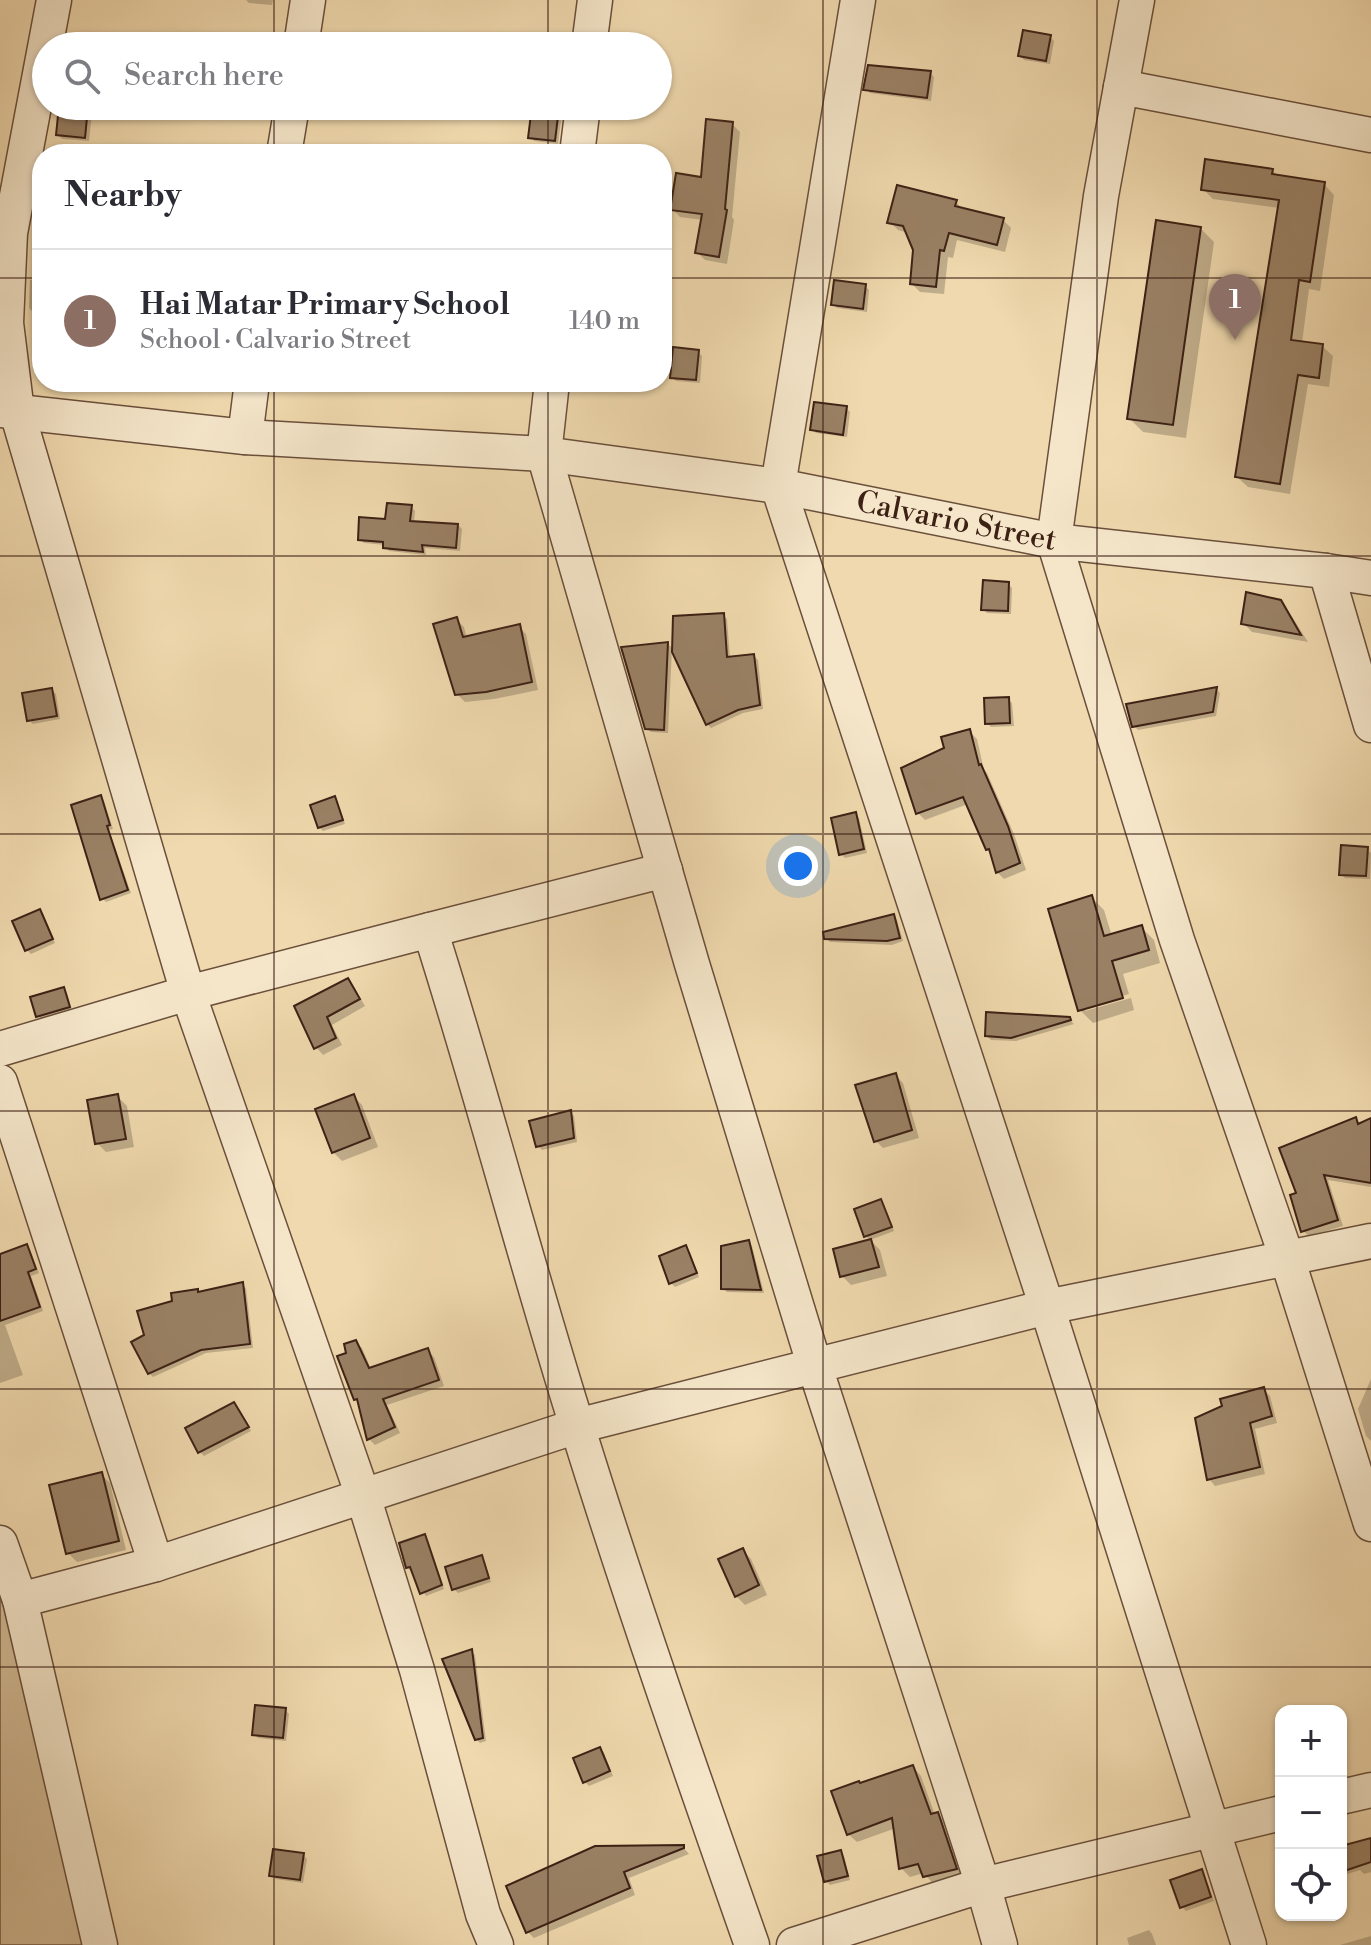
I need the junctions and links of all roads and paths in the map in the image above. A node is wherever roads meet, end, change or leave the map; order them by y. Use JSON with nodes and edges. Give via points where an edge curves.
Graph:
{"nodes":[{"id":1,"x":54,"y":0,"type":"edge"},
{"id":2,"x":308,"y":0,"type":"edge"},
{"id":3,"x":595,"y":0,"type":"edge"},
{"id":4,"x":858,"y":0,"type":"edge"},
{"id":5,"x":1137,"y":0,"type":"edge"},
{"id":6,"x":48,"y":32,"type":"edge"},
{"id":7,"x":303,"y":32,"type":"edge"},
{"id":8,"x":591,"y":32,"type":"edge"},
{"id":9,"x":1121,"y":87,"type":"junction"},
{"id":10,"x":32,"y":116,"type":"edge"},
{"id":11,"x":290,"y":120,"type":"edge"},
{"id":12,"x":581,"y":120,"type":"edge"},
{"id":13,"x":1371,"y":135,"type":"edge"},
{"id":14,"x":286,"y":144,"type":"edge"},
{"id":15,"x":578,"y":144,"type":"edge"},
{"id":16,"x":251,"y":392,"type":"edge"},
{"id":17,"x":551,"y":392,"type":"edge"},
{"id":18,"x":8,"y":411,"type":"edge"},
{"id":19,"x":245,"y":437,"type":"junction"},
{"id":20,"x":544,"y":454,"type":"junction"},
{"id":21,"x":778,"y":486,"type":"junction"},
{"id":22,"x":1054,"y":541,"type":"junction"},
{"id":23,"x":1326,"y":571,"type":"junction"},
{"id":24,"x":1371,"y":578,"type":"edge"},
{"id":25,"x":1371,"y":725,"type":"edge"},
{"id":26,"x":665,"y":870,"type":"junction"},
{"id":27,"x":430,"y":930,"type":"junction"},
{"id":28,"x":188,"y":993,"type":"junction"},
{"id":29,"x":0,"y":1049,"type":"edge"},
{"id":30,"x":0,"y":1082,"type":"edge"},
{"id":31,"x":1371,"y":1241,"type":"edge"},
{"id":32,"x":1287,"y":1258,"type":"junction"},
{"id":33,"x":1047,"y":1307,"type":"junction"},
{"id":34,"x":815,"y":1367,"type":"junction"},
{"id":35,"x":577,"y":1426,"type":"junction"},
{"id":36,"x":363,"y":1496,"type":"junction"},
{"id":37,"x":1371,"y":1524,"type":"edge"},
{"id":38,"x":0,"y":1543,"type":"edge"},
{"id":39,"x":156,"y":1564,"type":"junction"},
{"id":40,"x":20,"y":1600,"type":"junction"},
{"id":41,"x":1371,"y":1790,"type":"edge"},
{"id":42,"x":1347,"y":1796,"type":"edge"},
{"id":43,"x":1275,"y":1814,"type":"edge"},
{"id":44,"x":1213,"y":1830,"type":"junction"},
{"id":45,"x":983,"y":1885,"type":"junction"},
{"id":46,"x":100,"y":1945,"type":"edge"},
{"id":47,"x":496,"y":1945,"type":"edge"},
{"id":48,"x":752,"y":1945,"type":"edge"},
{"id":49,"x":794,"y":1945,"type":"edge"},
{"id":50,"x":1000,"y":1945,"type":"edge"},
{"id":51,"x":1249,"y":1945,"type":"edge"}],
"edges":[{"from":1,"to":6,"type":"street"},
{"from":2,"to":7,"type":"street"},
{"from":3,"to":8,"type":"street"},
{"from":4,"to":21,"type":"street"},
{"from":5,"to":9,"type":"street"},
{"from":9,"to":13,"type":"street"},
{"from":9,"to":22,"type":"street"},
{"from":10,"to":18,"type":"street","via":[[10,233]]},
{"from":11,"to":14,"type":"street"},
{"from":12,"to":15,"type":"street"},
{"from":16,"to":19,"type":"street"},
{"from":17,"to":20,"type":"street"},
{"from":18,"to":19,"type":"street","name":"Calvario Street"},
{"from":18,"to":28,"type":"street"},
{"from":19,"to":20,"type":"street","name":"Calvario Street"},
{"from":20,"to":21,"type":"street","name":"Calvario Street"},
{"from":20,"to":26,"type":"street"},
{"from":21,"to":22,"type":"street","name":"Calvario Street"},
{"from":21,"to":33,"type":"street"},
{"from":22,"to":23,"type":"street","name":"Calvario Street"},
{"from":22,"to":32,"type":"street","via":[[1177,940]]},
{"from":23,"to":24,"type":"street","name":"Calvario Street"},
{"from":23,"to":25,"type":"street"},
{"from":26,"to":27,"type":"street"},
{"from":26,"to":34,"type":"street"},
{"from":27,"to":28,"type":"street"},
{"from":27,"to":35,"type":"street"},
{"from":28,"to":29,"type":"street"},
{"from":28,"to":36,"type":"street"},
{"from":30,"to":39,"type":"street"},
{"from":31,"to":32,"type":"street"},
{"from":32,"to":33,"type":"street"},
{"from":32,"to":37,"type":"street"},
{"from":33,"to":34,"type":"street"},
{"from":33,"to":44,"type":"street"},
{"from":34,"to":35,"type":"street"},
{"from":34,"to":45,"type":"street"},
{"from":35,"to":36,"type":"street"},
{"from":35,"to":48,"type":"street"},
{"from":36,"to":39,"type":"street"},
{"from":36,"to":47,"type":"street"},
{"from":38,"to":40,"type":"street"},
{"from":39,"to":40,"type":"street"},
{"from":40,"to":46,"type":"street"},
{"from":41,"to":42,"type":"street"},
{"from":43,"to":44,"type":"street"},
{"from":44,"to":45,"type":"street"},
{"from":44,"to":51,"type":"street"},
{"from":45,"to":49,"type":"street"},
{"from":45,"to":50,"type":"street"}]}
